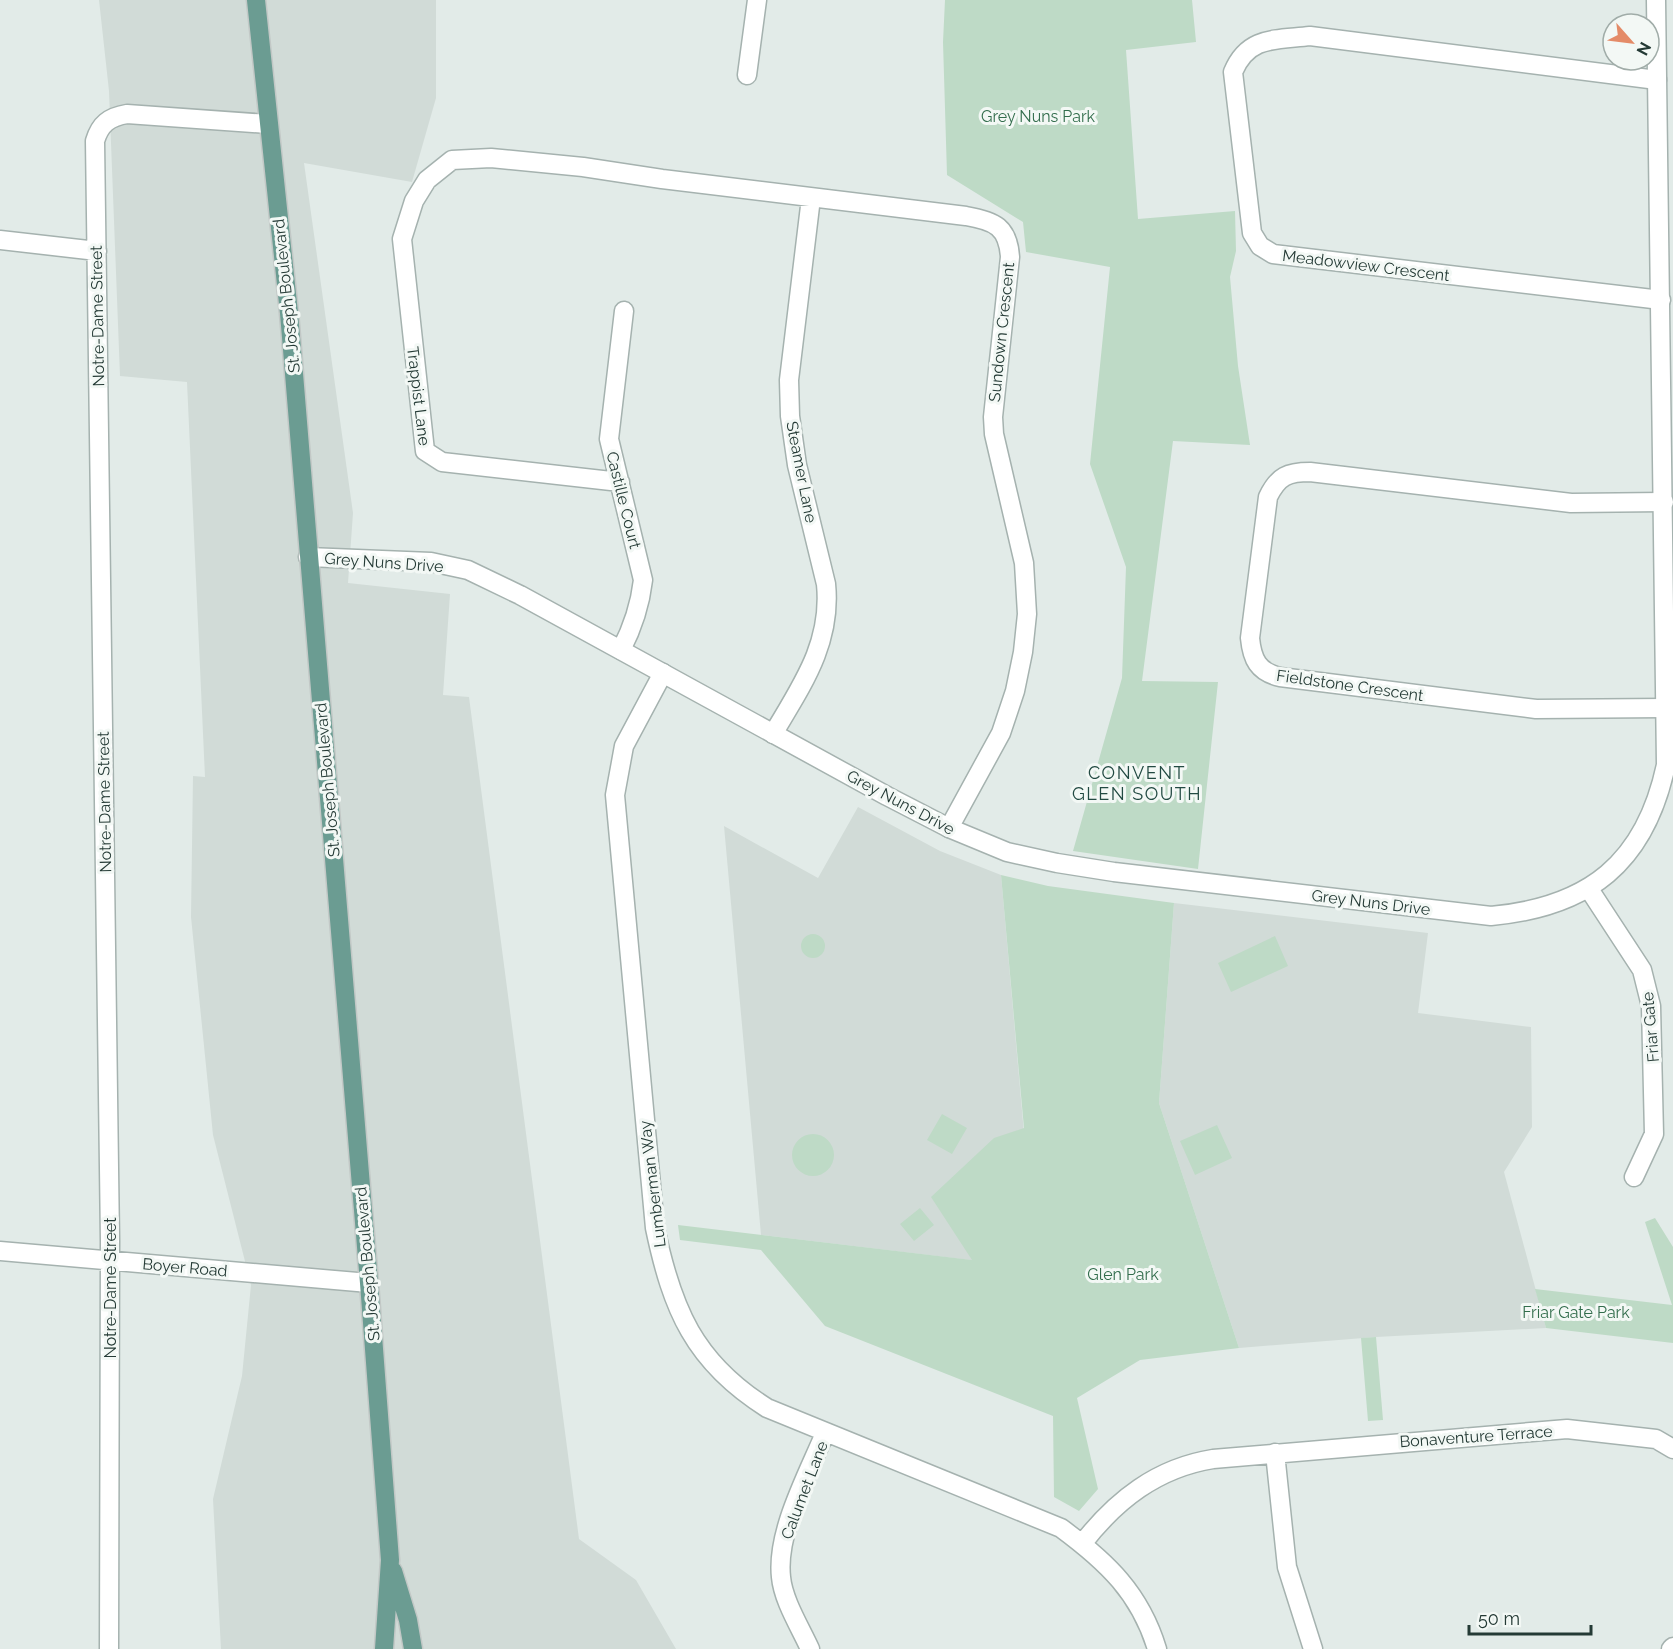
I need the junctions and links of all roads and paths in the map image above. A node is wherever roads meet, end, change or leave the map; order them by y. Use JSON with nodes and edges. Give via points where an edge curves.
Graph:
{"nodes":[{"id":1,"x":256,"y":0,"type":"edge"},
{"id":2,"x":757,"y":0,"type":"edge"},
{"id":3,"x":1656,"y":0,"type":"edge"},
{"id":4,"x":747,"y":75,"type":"dead end"},
{"id":5,"x":1657,"y":80,"type":"junction"},
{"id":6,"x":267,"y":123,"type":"junction"},
{"id":7,"x":452,"y":160,"type":"joint"},
{"id":8,"x":811,"y":198,"type":"junction"},
{"id":9,"x":0,"y":240,"type":"edge"},
{"id":10,"x":97,"y":251,"type":"junction"},
{"id":11,"x":1661,"y":300,"type":"junction"},
{"id":12,"x":624,"y":311,"type":"dead end"},
{"id":13,"x":620,"y":482,"type":"junction"},
{"id":14,"x":1664,"y":502,"type":"junction"},
{"id":15,"x":308,"y":557,"type":"junction"},
{"id":16,"x":621,"y":650,"type":"junction"},
{"id":17,"x":663,"y":673,"type":"junction"},
{"id":18,"x":1666,"y":708,"type":"junction"},
{"id":19,"x":773,"y":734,"type":"junction"},
{"id":20,"x":949,"y":828,"type":"junction"},
{"id":21,"x":1589,"y":888,"type":"junction"},
{"id":22,"x":1634,"y":1177,"type":"dead end"},
{"id":23,"x":0,"y":1251,"type":"edge"},
{"id":24,"x":110,"y":1260,"type":"junction"},
{"id":25,"x":369,"y":1283,"type":"junction"},
{"id":26,"x":825,"y":1433,"type":"junction"},
{"id":27,"x":1673,"y":1449,"type":"edge"},
{"id":28,"x":1275,"y":1453,"type":"junction"},
{"id":29,"x":1082,"y":1544,"type":"junction"},
{"id":30,"x":390,"y":1560,"type":"junction"},
{"id":31,"x":109,"y":1649,"type":"edge"},
{"id":32,"x":384,"y":1649,"type":"edge"},
{"id":33,"x":413,"y":1649,"type":"edge"},
{"id":34,"x":810,"y":1649,"type":"edge"},
{"id":35,"x":1156,"y":1649,"type":"edge"},
{"id":36,"x":1313,"y":1649,"type":"edge"}],
"edges":[{"from":1,"to":6,"type":"main road","name":"St. Joseph Boulevard"},
{"from":2,"to":4,"type":"street"},
{"from":3,"to":5,"type":"street","name":"Grey Nuns Drive"},
{"from":5,"to":11,"type":"street","name":"Grey Nuns Drive"},
{"from":5,"to":11,"type":"street","name":"Meadowview Crescent","via":[[1310,36],[1259,43],[1240,56],[1233,72],[1252,233],[1260,246],[1273,254]]},
{"from":6,"to":10,"type":"street","name":"Notre-Dame Street","via":[[127,114],[105,121],[95,141]]},
{"from":6,"to":15,"type":"main road","name":"St. Joseph Boulevard","via":[[289,313]]},
{"from":7,"to":8,"type":"street","name":"Sundown Crescent","via":[[491,158],[583,167]]},
{"from":7,"to":13,"type":"street","name":"Trappist Lane","via":[[427,180],[414,201],[402,239],[425,452],[442,462]]},
{"from":8,"to":19,"type":"street","name":"Steamer Lane","via":[[789,380],[790,416],[797,465],[826,584],[827,624],[818,651]]},
{"from":8,"to":20,"type":"street","name":"Sundown Crescent","via":[[979,218],[1000,228],[1009,241],[993,417],[1024,563],[1027,614],[1015,692],[1001,733]]},
{"from":9,"to":10,"type":"street"},
{"from":10,"to":24,"type":"street","name":"Notre-Dame Street"},
{"from":11,"to":14,"type":"street","name":"Grey Nuns Drive"},
{"from":12,"to":13,"type":"street","name":"Castille Court","via":[[609,440]]},
{"from":13,"to":16,"type":"street","name":"Castille Court","via":[[643,580],[632,629]]},
{"from":14,"to":18,"type":"street","name":"Grey Nuns Drive"},
{"from":14,"to":18,"type":"street","name":"Fieldstone Crescent","via":[[1571,503],[1292,472],[1274,484],[1268,497],[1250,638],[1258,667],[1280,677],[1536,709]]},
{"from":15,"to":16,"type":"street","name":"Grey Nuns Drive","via":[[431,562],[468,570]]},
{"from":15,"to":25,"type":"main road","name":"St. Joseph Boulevard"},
{"from":16,"to":17,"type":"street","name":"Grey Nuns Drive"},
{"from":17,"to":19,"type":"street","name":"Grey Nuns Drive"},
{"from":17,"to":26,"type":"street","name":"Lumberman Way","via":[[624,746],[615,795],[654,1217],[662,1261],[672,1297],[688,1331],[736,1388],[767,1408]]},
{"from":18,"to":21,"type":"street","name":"Grey Nuns Drive","via":[[1666,765],[1655,808],[1624,857]]},
{"from":19,"to":20,"type":"street","name":"Grey Nuns Drive"},
{"from":20,"to":21,"type":"street","name":"Grey Nuns Drive","via":[[1007,852],[1057,863],[1491,916],[1528,913],[1568,900]]},
{"from":21,"to":22,"type":"street","name":"Friar Gate","via":[[1641,970],[1651,1006],[1654,1134]]},
{"from":23,"to":24,"type":"street","name":"Boyer Road"},
{"from":24,"to":25,"type":"street","name":"Boyer Road"},
{"from":24,"to":31,"type":"street","name":"Notre-Dame Street"},
{"from":25,"to":30,"type":"main road","name":"St. Joseph Boulevard"},
{"from":26,"to":29,"type":"street","name":"Lumberman Way","via":[[1036,1517],[1061,1528]]},
{"from":26,"to":34,"type":"street","name":"Calumet Lane","via":[[788,1525],[781,1560],[781,1579]]},
{"from":27,"to":28,"type":"street","name":"Bonaventure Terrace","via":[[1656,1439],[1567,1429]]},
{"from":28,"to":29,"type":"street","name":"Bonaventure Terrace","via":[[1195,1462],[1158,1476],[1125,1498]]},
{"from":28,"to":36,"type":"street","via":[[1287,1567]]},
{"from":29,"to":35,"type":"street","name":"Lumberman Way","via":[[1106,1565],[1141,1608]]},
{"from":30,"to":32,"type":"main road","name":"St. Joseph Boulevard"},
{"from":30,"to":33,"type":"main road","name":"St. Joseph Boulevard"}]}
